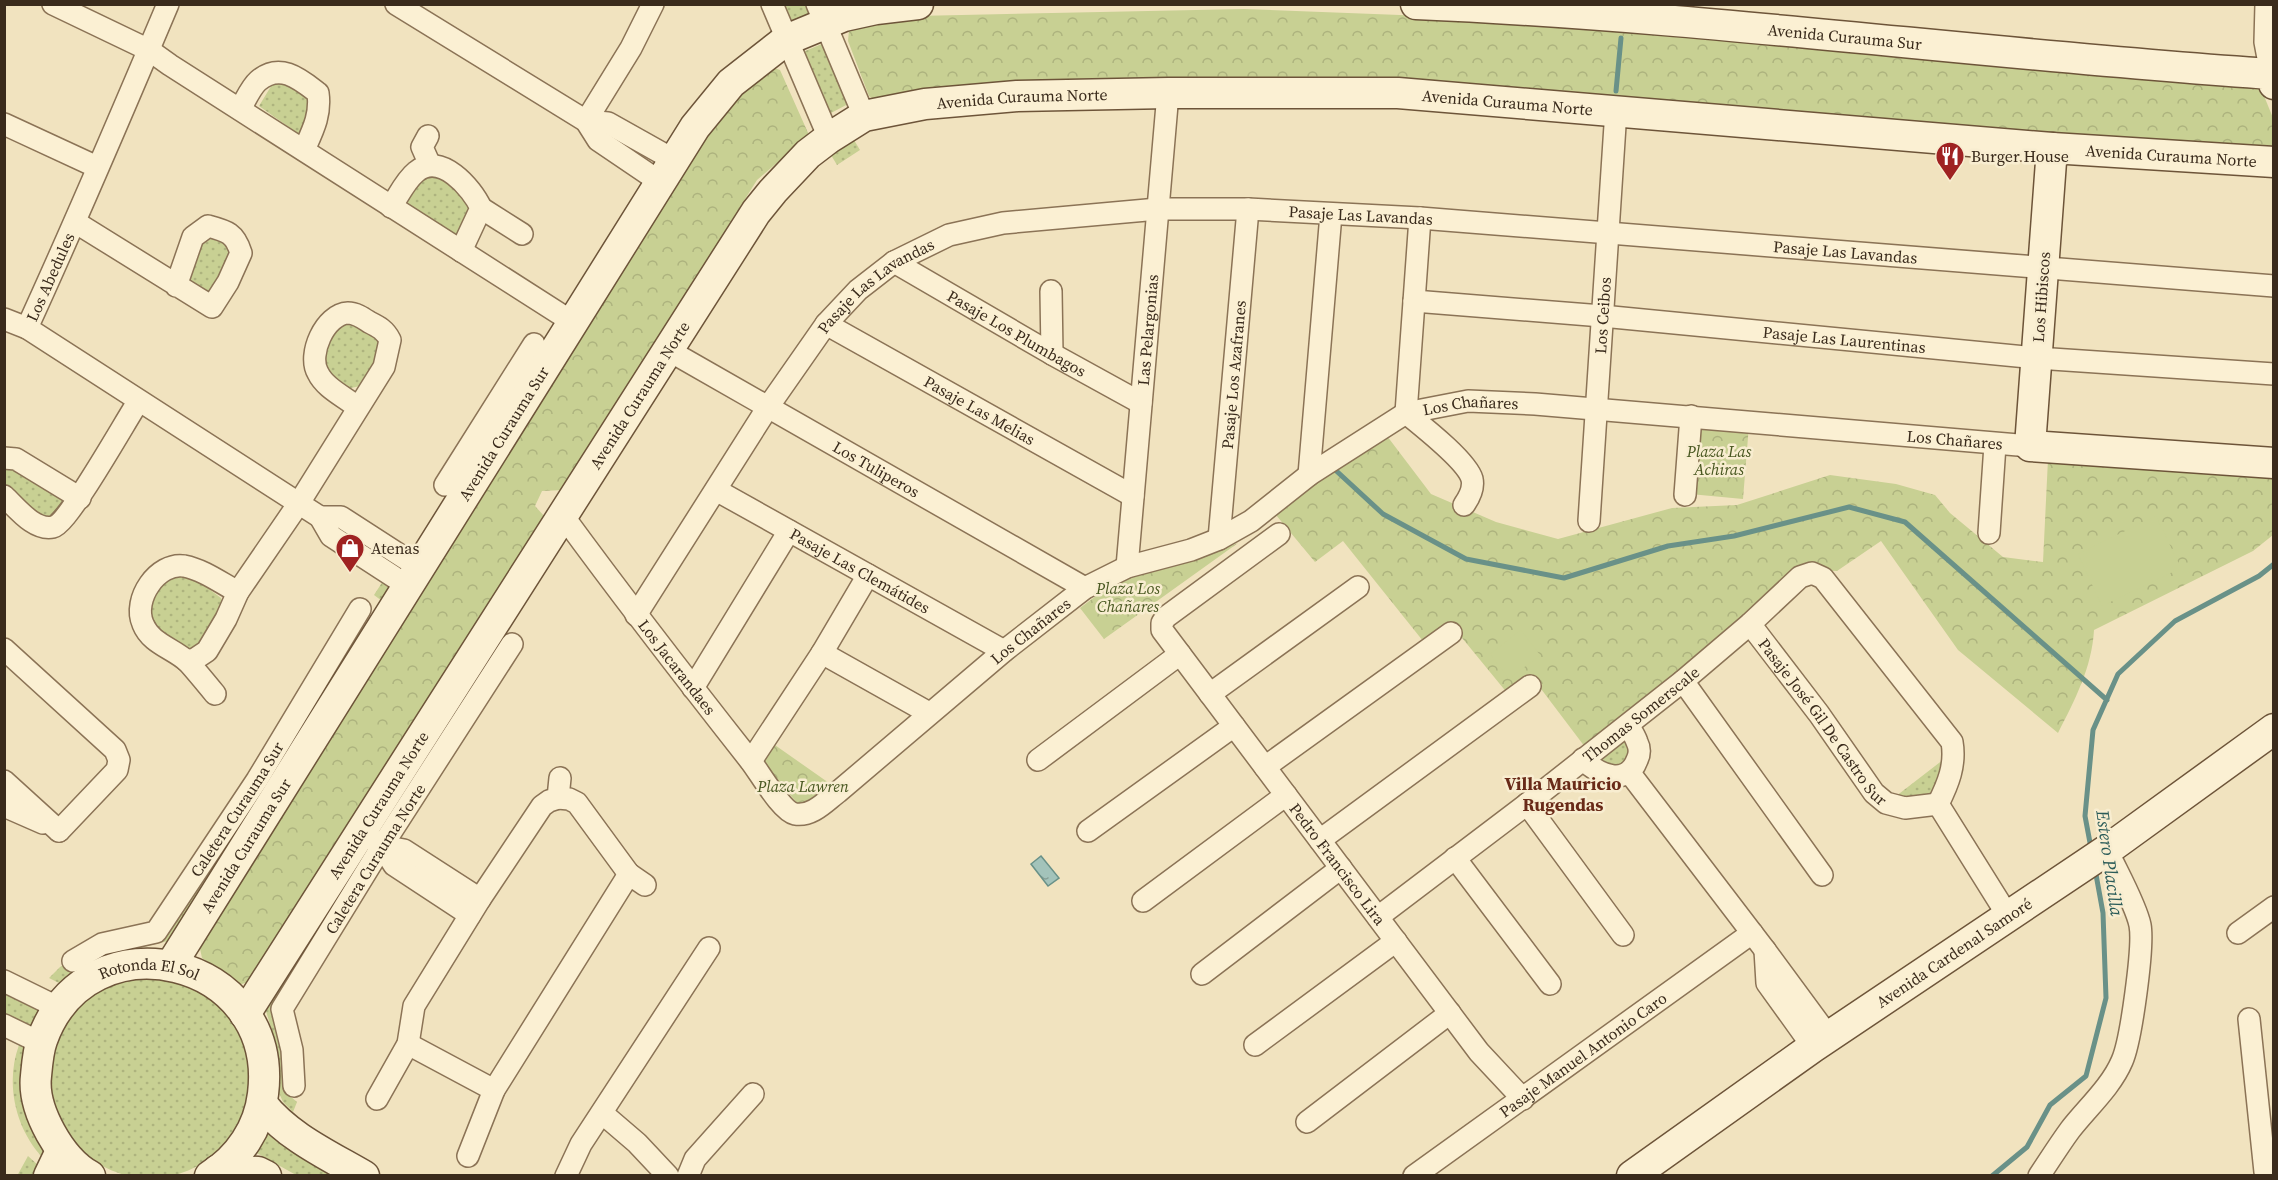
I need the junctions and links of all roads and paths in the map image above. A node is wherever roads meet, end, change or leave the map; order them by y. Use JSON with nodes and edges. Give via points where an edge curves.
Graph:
{"nodes":[{"id":1,"x":53,"y":4,"type":"edge"},
{"id":2,"x":168,"y":4,"type":"edge"},
{"id":3,"x":396,"y":4,"type":"edge"},
{"id":4,"x":653,"y":4,"type":"edge"},
{"id":5,"x":772,"y":4,"type":"edge"},
{"id":6,"x":918,"y":4,"type":"edge"},
{"id":7,"x":1416,"y":4,"type":"edge"},
{"id":8,"x":2266,"y":4,"type":"edge"},
{"id":9,"x":821,"y":14,"type":"edge"},
{"id":10,"x":1700,"y":14,"type":"edge"},
{"id":11,"x":786,"y":40,"type":"junction"},
{"id":12,"x":149,"y":50,"type":"junction"},
{"id":13,"x":2273,"y":77,"type":"edge"},
{"id":14,"x":1168,"y":93,"type":"junction"},
{"id":15,"x":240,"y":109,"type":"junction"},
{"id":16,"x":1616,"y":110,"type":"junction"},
{"id":17,"x":864,"y":116,"type":"junction"},
{"id":18,"x":586,"y":122,"type":"junction"},
{"id":19,"x":4,"y":124,"type":"edge"},
{"id":20,"x":428,"y":136,"type":"dead end"},
{"id":21,"x":829,"y":138,"type":"junction"},
{"id":22,"x":2052,"y":148,"type":"junction"},
{"id":23,"x":304,"y":150,"type":"junction"},
{"id":24,"x":2274,"y":162,"type":"edge"},
{"id":25,"x":430,"y":165,"type":"junction"},
{"id":26,"x":97,"y":167,"type":"junction"},
{"id":27,"x":667,"y":171,"type":"junction"},
{"id":28,"x":391,"y":207,"type":"junction"},
{"id":29,"x":482,"y":208,"type":"junction"},
{"id":30,"x":1158,"y":209,"type":"junction"},
{"id":31,"x":1248,"y":209,"type":"junction"},
{"id":32,"x":1331,"y":214,"type":"junction"},
{"id":33,"x":1420,"y":218,"type":"junction"},
{"id":34,"x":75,"y":222,"type":"junction"},
{"id":35,"x":1608,"y":232,"type":"junction"},
{"id":36,"x":522,"y":234,"type":"dead end"},
{"id":37,"x":461,"y":251,"type":"junction"},
{"id":38,"x":894,"y":262,"type":"junction"},
{"id":39,"x":2043,"y":267,"type":"junction"},
{"id":40,"x":176,"y":286,"type":"dead end"},
{"id":41,"x":2274,"y":286,"type":"edge"},
{"id":42,"x":1052,"y":291,"type":"dead end"},
{"id":43,"x":1414,"y":301,"type":"junction"},
{"id":44,"x":1602,"y":316,"type":"junction"},
{"id":45,"x":4,"y":319,"type":"edge"},
{"id":46,"x":574,"y":323,"type":"junction"},
{"id":47,"x":826,"y":324,"type":"junction"},
{"id":48,"x":27,"y":328,"type":"junction"},
{"id":49,"x":534,"y":344,"type":"dead end"},
{"id":50,"x":668,"y":350,"type":"junction"},
{"id":51,"x":1052,"y":354,"type":"junction"},
{"id":52,"x":2037,"y":358,"type":"junction"},
{"id":53,"x":2274,"y":374,"type":"edge"},
{"id":54,"x":138,"y":402,"type":"junction"},
{"id":55,"x":1142,"y":403,"type":"junction"},
{"id":56,"x":357,"y":406,"type":"dead end"},
{"id":57,"x":768,"y":407,"type":"junction"},
{"id":58,"x":1596,"y":409,"type":"junction"},
{"id":59,"x":1406,"y":413,"type":"junction"},
{"id":60,"x":1691,"y":416,"type":"junction"},
{"id":61,"x":494,"y":429,"type":"junction"},
{"id":62,"x":1995,"y":445,"type":"junction"},
{"id":63,"x":2030,"y":446,"type":"junction"},
{"id":64,"x":4,"y":458,"type":"edge"},
{"id":65,"x":2274,"y":463,"type":"edge"},
{"id":66,"x":1309,"y":475,"type":"junction"},
{"id":67,"x":445,"y":485,"type":"dead end"},
{"id":68,"x":716,"y":490,"type":"junction"},
{"id":69,"x":1685,"y":495,"type":"dead end"},
{"id":70,"x":4,"y":496,"type":"edge"},
{"id":71,"x":1134,"y":496,"type":"junction"},
{"id":72,"x":80,"y":498,"type":"junction"},
{"id":73,"x":299,"y":503,"type":"junction"},
{"id":74,"x":1464,"y":506,"type":"dead end"},
{"id":75,"x":564,"y":517,"type":"junction"},
{"id":76,"x":1589,"y":521,"type":"dead end"},
{"id":77,"x":789,"y":531,"type":"junction"},
{"id":78,"x":1989,"y":533,"type":"dead end"},
{"id":79,"x":1279,"y":534,"type":"dead end"},
{"id":80,"x":1219,"y":539,"type":"junction"},
{"id":81,"x":1128,"y":567,"type":"junction"},
{"id":82,"x":868,"y":575,"type":"junction"},
{"id":83,"x":414,"y":577,"type":"junction"},
{"id":84,"x":1358,"y":587,"type":"dead end"},
{"id":85,"x":1085,"y":588,"type":"junction"},
{"id":86,"x":238,"y":592,"type":"junction"},
{"id":87,"x":360,"y":609,"type":"dead end"},
{"id":88,"x":636,"y":615,"type":"junction"},
{"id":89,"x":1750,"y":624,"type":"junction"},
{"id":90,"x":1451,"y":633,"type":"dead end"},
{"id":91,"x":4,"y":649,"type":"edge"},
{"id":92,"x":1004,"y":651,"type":"junction"},
{"id":93,"x":822,"y":653,"type":"junction"},
{"id":94,"x":1180,"y":654,"type":"junction"},
{"id":95,"x":186,"y":661,"type":"junction"},
{"id":96,"x":334,"y":679,"type":"junction"},
{"id":97,"x":1683,"y":681,"type":"junction"},
{"id":98,"x":1530,"y":686,"type":"dead end"},
{"id":99,"x":693,"y":688,"type":"junction"},
{"id":100,"x":215,"y":694,"type":"dead end"},
{"id":101,"x":1210,"y":694,"type":"junction"},
{"id":102,"x":929,"y":713,"type":"junction"},
{"id":103,"x":1628,"y":725,"type":"junction"},
{"id":104,"x":1234,"y":726,"type":"junction"},
{"id":105,"x":2274,"y":729,"type":"edge"},
{"id":106,"x":1583,"y":759,"type":"junction"},
{"id":107,"x":1038,"y":760,"type":"dead end"},
{"id":108,"x":751,"y":761,"type":"junction"},
{"id":109,"x":1265,"y":767,"type":"junction"},
{"id":110,"x":1629,"y":772,"type":"junction"},
{"id":111,"x":4,"y":781,"type":"edge"},
{"id":112,"x":1286,"y":795,"type":"junction"},
{"id":113,"x":1527,"y":804,"type":"junction"},
{"id":114,"x":1938,"y":804,"type":"junction"},
{"id":115,"x":4,"y":806,"type":"edge"},
{"id":116,"x":795,"y":814,"type":"joint"},
{"id":117,"x":60,"y":831,"type":"junction"},
{"id":118,"x":1088,"y":831,"type":"dead end"},
{"id":119,"x":1320,"y":840,"type":"junction"},
{"id":120,"x":383,"y":847,"type":"junction"},
{"id":121,"x":2107,"y":850,"type":"junction"},
{"id":122,"x":1455,"y":858,"type":"junction"},
{"id":123,"x":1341,"y":868,"type":"junction"},
{"id":124,"x":1822,"y":875,"type":"dead end"},
{"id":125,"x":206,"y":882,"type":"junction"},
{"id":126,"x":1143,"y":901,"type":"dead end"},
{"id":127,"x":475,"y":907,"type":"junction"},
{"id":128,"x":2274,"y":907,"type":"edge"},
{"id":129,"x":2008,"y":916,"type":"junction"},
{"id":130,"x":1378,"y":917,"type":"junction"},
{"id":131,"x":1752,"y":933,"type":"junction"},
{"id":132,"x":2238,"y":933,"type":"dead end"},
{"id":133,"x":1623,"y":935,"type":"dead end"},
{"id":134,"x":1396,"y":941,"type":"junction"},
{"id":135,"x":709,"y":948,"type":"dead end"},
{"id":136,"x":73,"y":962,"type":"dead end"},
{"id":137,"x":171,"y":965,"type":"junction"},
{"id":138,"x":288,"y":971,"type":"junction"},
{"id":139,"x":1202,"y":974,"type":"dead end"},
{"id":140,"x":4,"y":981,"type":"edge"},
{"id":141,"x":1550,"y":984,"type":"dead end"},
{"id":142,"x":59,"y":1008,"type":"junction"},
{"id":143,"x":1450,"y":1013,"type":"junction"},
{"id":144,"x":245,"y":1014,"type":"junction"},
{"id":145,"x":2249,"y":1019,"type":"dead end"},
{"id":146,"x":4,"y":1025,"type":"edge"},
{"id":147,"x":1821,"y":1042,"type":"junction"},
{"id":148,"x":41,"y":1043,"type":"junction"},
{"id":149,"x":408,"y":1044,"type":"junction"},
{"id":150,"x":1256,"y":1045,"type":"dead end"},
{"id":151,"x":294,"y":1086,"type":"dead end"},
{"id":152,"x":494,"y":1090,"type":"junction"},
{"id":153,"x":753,"y":1094,"type":"dead end"},
{"id":154,"x":1523,"y":1099,"type":"junction"},
{"id":155,"x":377,"y":1100,"type":"dead end"},
{"id":156,"x":262,"y":1104,"type":"junction"},
{"id":157,"x":602,"y":1113,"type":"junction"},
{"id":158,"x":1307,"y":1122,"type":"dead end"},
{"id":159,"x":468,"y":1156,"type":"dead end"},
{"id":160,"x":55,"y":1163,"type":"edge"},
{"id":161,"x":214,"y":1173,"type":"edge"},
{"id":162,"x":2261,"y":1173,"type":"edge"},
{"id":163,"x":90,"y":1176,"type":"edge"},
{"id":164,"x":266,"y":1176,"type":"edge"},
{"id":165,"x":364,"y":1176,"type":"edge"},
{"id":166,"x":566,"y":1176,"type":"edge"},
{"id":167,"x":668,"y":1176,"type":"edge"},
{"id":168,"x":688,"y":1176,"type":"edge"},
{"id":169,"x":1414,"y":1176,"type":"edge"},
{"id":170,"x":1632,"y":1176,"type":"edge"},
{"id":171,"x":2039,"y":1176,"type":"edge"}],
"edges":[{"from":1,"to":12,"type":"street"},
{"from":2,"to":12,"type":"street","name":"Los Abedules"},
{"from":3,"to":18,"type":"street"},
{"from":4,"to":18,"type":"street"},
{"from":5,"to":11,"type":"street"},
{"from":6,"to":9,"type":"street","name":"Avenida Curauma Sur"},
{"from":7,"to":10,"type":"street","name":"Avenida Curauma Sur"},
{"from":8,"to":13,"type":"street","via":[[2265,42]]},
{"from":9,"to":11,"type":"street","name":"Avenida Curauma Sur"},
{"from":9,"to":17,"type":"street"},
{"from":10,"to":13,"type":"street","name":"Avenida Curauma Sur"},
{"from":11,"to":21,"type":"street"},
{"from":11,"to":27,"type":"street","name":"Avenida Curauma Sur","via":[[731,83],[695,127]]},
{"from":12,"to":15,"type":"street"},
{"from":12,"to":26,"type":"street","name":"Los Abedules"},
{"from":14,"to":16,"type":"street","name":"Avenida Curauma Norte","via":[[1398,93]]},
{"from":14,"to":17,"type":"street","name":"Avenida Curauma Norte","via":[[1017,96],[925,104]]},
{"from":14,"to":30,"type":"street","name":"Las Pelargonias"},
{"from":15,"to":23,"type":"street"},
{"from":15,"to":23,"type":"street","via":[[257,81],[274,72],[298,78],[318,93],[320,105],[317,123]]},
{"from":16,"to":22,"type":"street","name":"Avenida Curauma Norte"},
{"from":16,"to":35,"type":"street","name":"Los Ceibos"},
{"from":17,"to":21,"type":"street","name":"Avenida Curauma Norte"},
{"from":18,"to":27,"type":"street","via":[[608,123]]},
{"from":19,"to":26,"type":"street"},
{"from":20,"to":25,"type":"street","via":[[422,147]]},
{"from":21,"to":50,"type":"street","name":"Avenida Curauma Norte","via":[[791,171],[756,212]]},
{"from":22,"to":24,"type":"street","name":"Avenida Curauma Norte"},
{"from":22,"to":39,"type":"street","name":"Los Hibiscos"},
{"from":23,"to":28,"type":"street"},
{"from":25,"to":28,"type":"street","via":[[408,180]]},
{"from":25,"to":29,"type":"street","via":[[446,169],[465,182]]},
{"from":26,"to":34,"type":"street","name":"Los Abedules"},
{"from":27,"to":46,"type":"street","name":"Avenida Curauma Sur"},
{"from":28,"to":37,"type":"street"},
{"from":29,"to":36,"type":"street"},
{"from":29,"to":37,"type":"street"},
{"from":30,"to":31,"type":"street","name":"Pasaje Las Lavandas"},
{"from":30,"to":38,"type":"street","name":"Pasaje Las Lavandas","via":[[1003,223],[949,235]]},
{"from":30,"to":55,"type":"street","name":"Las Pelargonias"},
{"from":31,"to":32,"type":"street","name":"Pasaje Las Lavandas"},
{"from":31,"to":80,"type":"street","name":"Pasaje Los Azafranes"},
{"from":32,"to":33,"type":"street","name":"Pasaje Las Lavandas"},
{"from":32,"to":66,"type":"street"},
{"from":33,"to":35,"type":"street","name":"Pasaje Las Lavandas"},
{"from":33,"to":43,"type":"street"},
{"from":34,"to":40,"type":"street"},
{"from":34,"to":48,"type":"street","name":"Los Abedules"},
{"from":35,"to":39,"type":"street","name":"Pasaje Las Lavandas"},
{"from":35,"to":44,"type":"street","name":"Los Ceibos"},
{"from":37,"to":46,"type":"street"},
{"from":38,"to":47,"type":"street","name":"Pasaje Las Lavandas","via":[[858,290]]},
{"from":38,"to":51,"type":"street","name":"Pasaje Los Plumbagos"},
{"from":39,"to":41,"type":"street","name":"Pasaje Las Lavandas"},
{"from":39,"to":52,"type":"street","name":"Los Hibiscos"},
{"from":42,"to":51,"type":"street"},
{"from":43,"to":44,"type":"street","name":"Pasaje Las Laurentinas"},
{"from":43,"to":59,"type":"street"},
{"from":44,"to":52,"type":"street","name":"Pasaje Las Laurentinas"},
{"from":44,"to":58,"type":"street","name":"Los Ceibos"},
{"from":45,"to":48,"type":"street"},
{"from":46,"to":61,"type":"street","name":"Avenida Curauma Sur"},
{"from":47,"to":57,"type":"street","name":"Pasaje Las Lavandas"},
{"from":47,"to":71,"type":"street","name":"Pasaje Las Melias"},
{"from":48,"to":54,"type":"street","name":"Los Abedules"},
{"from":49,"to":61,"type":"street"},
{"from":50,"to":57,"type":"street","name":"Los Tuliperos"},
{"from":50,"to":75,"type":"street","name":"Avenida Curauma Norte"},
{"from":51,"to":55,"type":"street","name":"Pasaje Los Plumbagos"},
{"from":52,"to":53,"type":"street","name":"Pasaje Las Laurentinas"},
{"from":52,"to":63,"type":"street","name":"Los Hibiscos"},
{"from":54,"to":72,"type":"street"},
{"from":54,"to":73,"type":"street","name":"Los Abedules"},
{"from":55,"to":71,"type":"street","name":"Las Pelargonias"},
{"from":56,"to":73,"type":"street"},
{"from":57,"to":68,"type":"street","name":"Pasaje Las Lavandas"},
{"from":57,"to":85,"type":"street","name":"Los Tuliperos"},
{"from":58,"to":59,"type":"street","name":"Los Chañares","via":[[1468,401]]},
{"from":58,"to":60,"type":"street","name":"Los Chañares"},
{"from":58,"to":76,"type":"street","name":"Los Ceibos"},
{"from":59,"to":66,"type":"street","name":"Los Chañares"},
{"from":59,"to":74,"type":"street","via":[[1464,466],[1472,479]]},
{"from":60,"to":62,"type":"street","name":"Los Chañares"},
{"from":60,"to":69,"type":"street"},
{"from":61,"to":67,"type":"street"},
{"from":61,"to":83,"type":"street","name":"Avenida Curauma Sur"},
{"from":62,"to":63,"type":"street","name":"Los Chañares"},
{"from":62,"to":78,"type":"street"},
{"from":63,"to":65,"type":"street","name":"Los Chañares"},
{"from":64,"to":72,"type":"street","via":[[16,459]]},
{"from":66,"to":80,"type":"street","name":"Los Chañares","via":[[1251,521]]},
{"from":68,"to":77,"type":"street","name":"Pasaje Las Clemátides"},
{"from":68,"to":88,"type":"street","name":"Pasaje Las Lavandas"},
{"from":70,"to":72,"type":"street","via":[[42,527],[60,524]]},
{"from":71,"to":81,"type":"street","name":"Las Pelargonias"},
{"from":73,"to":83,"type":"street","name":"Los Abedules","via":[[320,517],[341,517]]},
{"from":73,"to":86,"type":"street"},
{"from":75,"to":88,"type":"street","name":"Los Jacarandaes"},
{"from":75,"to":120,"type":"street","name":"Avenida Curauma Norte","via":[[497,649]]},
{"from":77,"to":82,"type":"street","name":"Pasaje Las Clemátides"},
{"from":77,"to":99,"type":"street"},
{"from":79,"to":94,"type":"street","name":"Pedro Francisco Lira","via":[[1166,617],[1162,630]]},
{"from":80,"to":81,"type":"street","name":"Los Chañares"},
{"from":81,"to":85,"type":"street","name":"Los Chañares"},
{"from":82,"to":92,"type":"street","name":"Pasaje Las Clemátides"},
{"from":82,"to":93,"type":"street"},
{"from":83,"to":96,"type":"street","name":"Avenida Curauma Sur"},
{"from":84,"to":101,"type":"street"},
{"from":85,"to":92,"type":"street","name":"Los Chañares"},
{"from":86,"to":95,"type":"street","via":[[207,651]]},
{"from":86,"to":95,"type":"street","via":[[182,566],[153,579],[142,595],[142,622],[159,643]]},
{"from":87,"to":96,"type":"street"},
{"from":88,"to":99,"type":"street","name":"Los Jacarandaes"},
{"from":89,"to":97,"type":"street","name":"Thomas Somerscale"},
{"from":89,"to":114,"type":"street","name":"Pasaje José Gil De Castro Sur","via":[[1874,793],[1886,803],[1905,808]]},
{"from":89,"to":114,"type":"street","name":"Thomas Somerscale","via":[[1800,577],[1812,573],[1823,578],[1952,742],[1950,780]]},
{"from":90,"to":109,"type":"street"},
{"from":91,"to":117,"type":"street","via":[[115,750],[119,760],[117,770]]},
{"from":92,"to":102,"type":"street","name":"Los Chañares"},
{"from":93,"to":102,"type":"street"},
{"from":93,"to":108,"type":"street"},
{"from":94,"to":101,"type":"street","name":"Pedro Francisco Lira"},
{"from":94,"to":107,"type":"street"},
{"from":95,"to":100,"type":"street"},
{"from":96,"to":125,"type":"street","name":"Avenida Curauma Sur"},
{"from":97,"to":103,"type":"street","name":"Thomas Somerscale"},
{"from":97,"to":124,"type":"street"},
{"from":98,"to":119,"type":"street"},
{"from":99,"to":108,"type":"street","name":"Los Jacarandaes"},
{"from":101,"to":104,"type":"street","name":"Pedro Francisco Lira"},
{"from":102,"to":116,"type":"street","name":"Los Chañares","via":[[811,812]]},
{"from":103,"to":106,"type":"street","name":"Thomas Somerscale"},
{"from":103,"to":110,"type":"street","via":[[1640,754]]},
{"from":104,"to":109,"type":"street","name":"Pedro Francisco Lira"},
{"from":104,"to":118,"type":"street"},
{"from":105,"to":121,"type":"street","name":"Avenida Cardenal Samoré"},
{"from":106,"to":110,"type":"street","via":[[1593,770],[1605,775],[1618,777]]},
{"from":106,"to":113,"type":"street","name":"Thomas Somerscale"},
{"from":108,"to":116,"type":"street","name":"Los Jacarandaes","via":[[784,807]]},
{"from":109,"to":112,"type":"street","name":"Pedro Francisco Lira"},
{"from":110,"to":131,"type":"street"},
{"from":111,"to":117,"type":"street"},
{"from":112,"to":119,"type":"street","name":"Pedro Francisco Lira"},
{"from":112,"to":126,"type":"street"},
{"from":113,"to":122,"type":"street","name":"Thomas Somerscale"},
{"from":113,"to":133,"type":"street"},
{"from":114,"to":129,"type":"street"},
{"from":115,"to":117,"type":"street"},
{"from":119,"to":123,"type":"street","name":"Pedro Francisco Lira"},
{"from":120,"to":127,"type":"street","via":[[404,850]]},
{"from":120,"to":138,"type":"street","name":"Avenida Curauma Norte"},
{"from":121,"to":129,"type":"street","name":"Avenida Cardenal Samoré"},
{"from":121,"to":171,"type":"street","via":[[2140,925],[2139,962],[2128,1035],[2122,1061]]},
{"from":122,"to":130,"type":"street","name":"Thomas Somerscale"},
{"from":122,"to":141,"type":"street"},
{"from":123,"to":130,"type":"street","name":"Pedro Francisco Lira"},
{"from":123,"to":139,"type":"street"},
{"from":125,"to":136,"type":"street","name":"Caletera Curauma Sur","via":[[156,932],[102,944]]},
{"from":125,"to":137,"type":"street","name":"Avenida Curauma Sur"},
{"from":127,"to":149,"type":"street","via":[[414,1006]]},
{"from":127,"to":152,"type":"street","via":[[542,806],[559,788],[577,804],[637,880]]},
{"from":128,"to":132,"type":"street"},
{"from":129,"to":147,"type":"street","name":"Avenida Cardenal Samoré"},
{"from":130,"to":134,"type":"street","name":"Pedro Francisco Lira"},
{"from":131,"to":147,"type":"street","via":[[1765,950],[1767,983]]},
{"from":131,"to":154,"type":"street","name":"Pasaje Manuel Antonio Caro"},
{"from":134,"to":143,"type":"street","name":"Pedro Francisco Lira"},
{"from":134,"to":150,"type":"street"},
{"from":135,"to":157,"type":"street"},
{"from":137,"to":142,"type":"street","name":"Rotonda El Sol","via":[[147,963],[106,972],[77,989]]},
{"from":137,"to":144,"type":"street","name":"Rotonda El Sol","via":[[216,984]]},
{"from":138,"to":144,"type":"street","name":"Avenida Curauma Norte"},
{"from":138,"to":151,"type":"street","via":[[281,1012],[292,1050]]},
{"from":140,"to":142,"type":"street"},
{"from":142,"to":148,"type":"street","name":"Rotonda El Sol"},
{"from":143,"to":154,"type":"street","name":"Pedro Francisco Lira","via":[[1479,1052]]},
{"from":143,"to":158,"type":"street"},
{"from":144,"to":156,"type":"street","name":"Rotonda El Sol","via":[[263,1058]]},
{"from":145,"to":162,"type":"street"},
{"from":146,"to":148,"type":"street"},
{"from":147,"to":170,"type":"street","name":"Avenida Cardenal Samoré"},
{"from":148,"to":160,"type":"street","name":"Rotonda El Sol","via":[[35,1080]]},
{"from":149,"to":152,"type":"street"},
{"from":149,"to":155,"type":"street"},
{"from":152,"to":159,"type":"street"},
{"from":153,"to":168,"type":"street","via":[[695,1159]]},
{"from":154,"to":169,"type":"street","name":"Pasaje Manuel Antonio Caro"},
{"from":156,"to":161,"type":"street","name":"Rotonda El Sol","via":[[250,1134],[231,1160]]},
{"from":156,"to":165,"type":"street","via":[[292,1134]]},
{"from":157,"to":166,"type":"street"},
{"from":157,"to":167,"type":"street"},
{"from":160,"to":163,"type":"street","name":"Rotonda El Sol"},
{"from":161,"to":164,"type":"street","via":[[258,1172]]}]}
